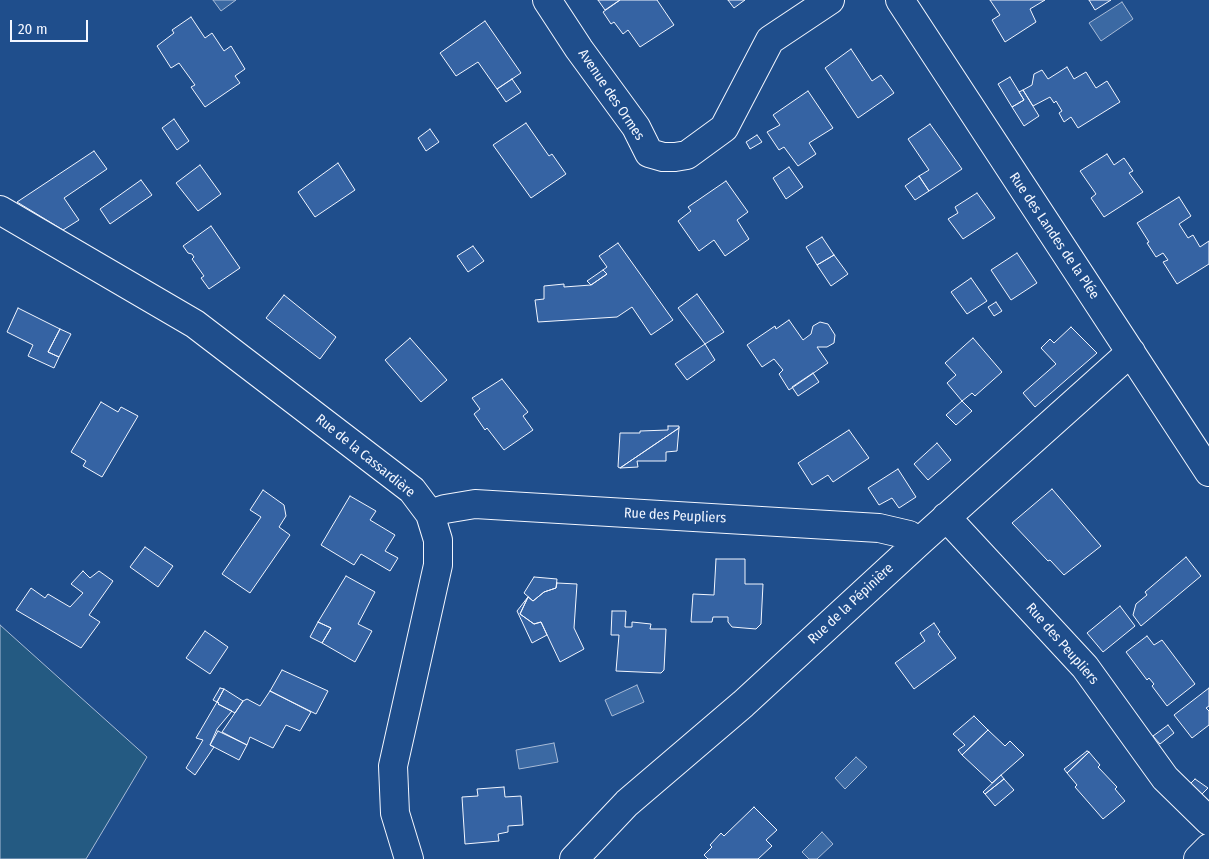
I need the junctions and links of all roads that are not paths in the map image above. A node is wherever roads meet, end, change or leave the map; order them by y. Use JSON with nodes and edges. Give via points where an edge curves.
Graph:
{"nodes":[{"id":1,"x":548,"y":0,"type":"edge"},
{"id":2,"x":830,"y":0,"type":"edge"},
{"id":3,"x":900,"y":0,"type":"edge"},
{"id":4,"x":0,"y":210,"type":"edge"},
{"id":5,"x":1132,"y":352,"type":"junction"},
{"id":6,"x":1209,"y":472,"type":"edge"},
{"id":7,"x":430,"y":514,"type":"junction"},
{"id":8,"x":946,"y":517,"type":"junction"},
{"id":9,"x":919,"y":542,"type":"junction"},
{"id":10,"x":1209,"y":821,"type":"edge"},
{"id":11,"x":1209,"y":848,"type":"edge"},
{"id":12,"x":409,"y":859,"type":"edge"},
{"id":13,"x":574,"y":859,"type":"edge"},
{"id":14,"x":1198,"y":859,"type":"edge"}],
"edges":[{"from":1,"to":2,"type":"street","name":"Avenue des Ormes","via":[[636,127],[649,153],[675,158],[687,155],[724,128],[770,40]]},
{"from":3,"to":5,"type":"street","name":"Rue des Landes de la Plée"},
{"from":4,"to":7,"type":"street","name":"Rue de la Cassardière","via":[[195,324],[412,490]]},
{"from":5,"to":6,"type":"street","name":"Rue des Landes de la Plée"},
{"from":5,"to":8,"type":"street","name":"Rue de la Pépinière"},
{"from":7,"to":9,"type":"street","name":"Rue des Peupliers","via":[[475,504],[879,528],[909,535]]},
{"from":7,"to":12,"type":"street","name":"Rue de la Cassardière","via":[[438,540],[438,565],[393,766],[395,814]]},
{"from":8,"to":9,"type":"street","name":"Rue de la Pépinière"},
{"from":8,"to":10,"type":"street","name":"Rue des Peupliers","via":[[1085,667],[1164,778]]},
{"from":9,"to":13,"type":"street","name":"Rue de la Pépinière","via":[[743,704],[627,803]]},
{"from":11,"to":14,"type":"street"}]}
